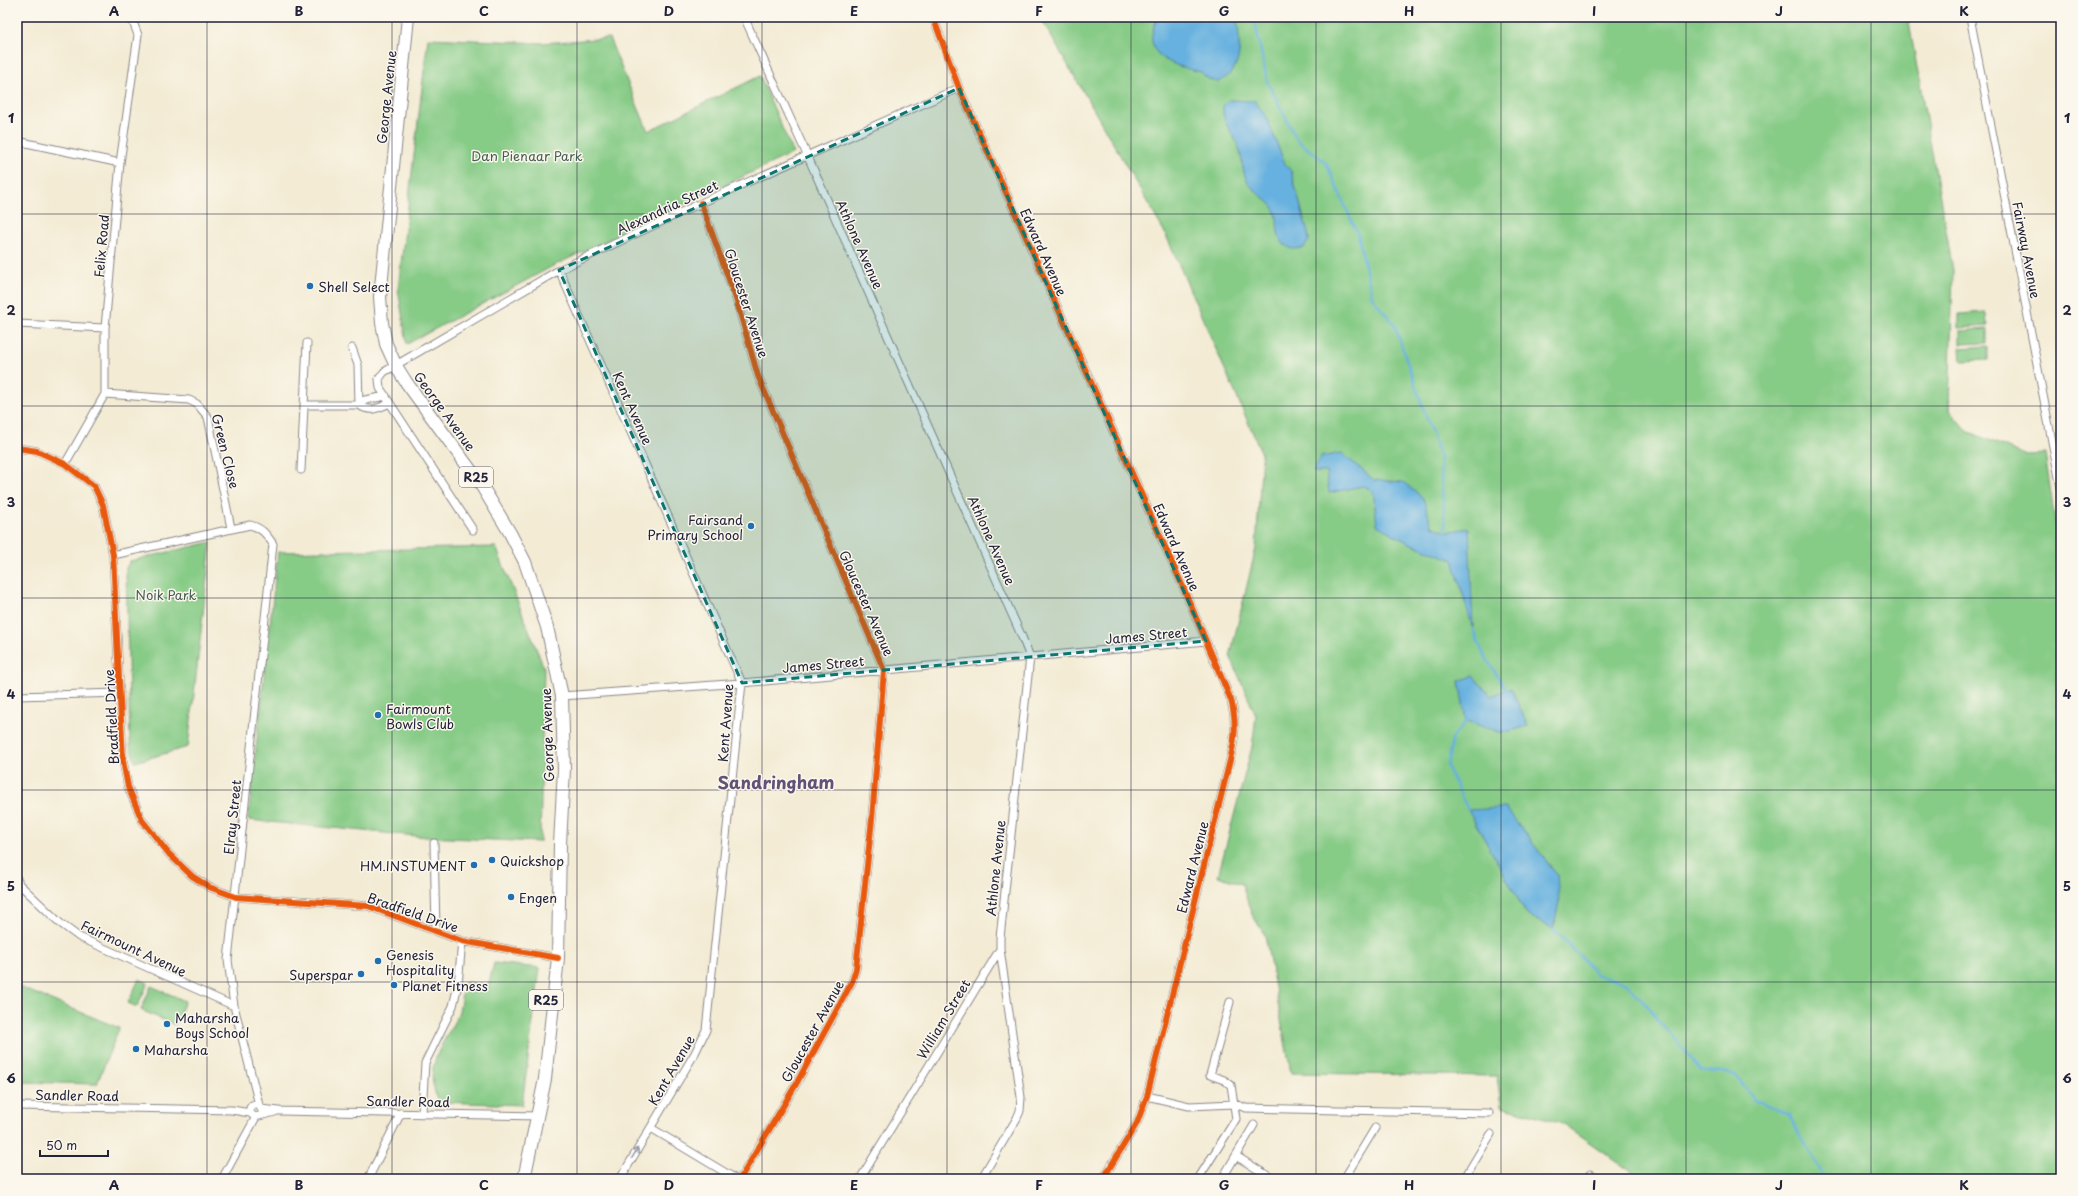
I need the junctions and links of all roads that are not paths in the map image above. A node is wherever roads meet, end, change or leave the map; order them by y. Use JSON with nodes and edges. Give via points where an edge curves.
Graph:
{"nodes":[{"id":1,"x":127,"y":17,"type":"edge"},
{"id":2,"x":408,"y":17,"type":"edge"},
{"id":3,"x":744,"y":17,"type":"edge"},
{"id":4,"x":933,"y":17,"type":"edge"},
{"id":5,"x":1970,"y":17,"type":"edge"},
{"id":6,"x":959,"y":88,"type":"junction"},
{"id":7,"x":17,"y":140,"type":"edge"},
{"id":8,"x":808,"y":157,"type":"junction"},
{"id":9,"x":120,"y":163,"type":"junction"},
{"id":10,"x":701,"y":204,"type":"junction"},
{"id":11,"x":559,"y":270,"type":"junction"},
{"id":12,"x":17,"y":324,"type":"edge"},
{"id":13,"x":105,"y":328,"type":"junction"},
{"id":14,"x":307,"y":343,"type":"dead end"},
{"id":15,"x":352,"y":348,"type":"dead end"},
{"id":16,"x":396,"y":366,"type":"junction"},
{"id":17,"x":105,"y":394,"type":"junction"},
{"id":18,"x":386,"y":396,"type":"junction"},
{"id":19,"x":390,"y":403,"type":"junction"},
{"id":20,"x":304,"y":405,"type":"junction"},
{"id":21,"x":359,"y":405,"type":"junction"},
{"id":22,"x":17,"y":448,"type":"edge"},
{"id":23,"x":65,"y":464,"type":"junction"},
{"id":24,"x":301,"y":470,"type":"dead end"},
{"id":25,"x":2061,"y":488,"type":"edge"},
{"id":26,"x":231,"y":528,"type":"junction"},
{"id":27,"x":474,"y":530,"type":"dead end"},
{"id":28,"x":113,"y":555,"type":"junction"},
{"id":29,"x":1206,"y":640,"type":"junction"},
{"id":30,"x":1030,"y":657,"type":"junction"},
{"id":31,"x":884,"y":670,"type":"junction"},
{"id":32,"x":742,"y":683,"type":"junction"},
{"id":33,"x":120,"y":693,"type":"junction"},
{"id":34,"x":17,"y":696,"type":"edge"},
{"id":35,"x":562,"y":696,"type":"junction"},
{"id":36,"x":434,"y":843,"type":"dead end"},
{"id":37,"x":18,"y":883,"type":"edge"},
{"id":38,"x":236,"y":897,"type":"junction"},
{"id":39,"x":436,"y":930,"type":"junction"},
{"id":40,"x":462,"y":941,"type":"junction"},
{"id":41,"x":1000,"y":949,"type":"junction"},
{"id":42,"x":556,"y":954,"type":"junction"},
{"id":43,"x":1230,"y":1002,"type":"dead end"},
{"id":44,"x":234,"y":1006,"type":"junction"},
{"id":45,"x":1147,"y":1096,"type":"junction"},
{"id":46,"x":1235,"y":1104,"type":"junction"},
{"id":47,"x":17,"y":1106,"type":"edge"},
{"id":48,"x":255,"y":1110,"type":"junction"},
{"id":49,"x":401,"y":1113,"type":"junction"},
{"id":50,"x":422,"y":1113,"type":"junction"},
{"id":51,"x":1489,"y":1113,"type":"dead end"},
{"id":52,"x":534,"y":1116,"type":"junction"},
{"id":53,"x":1254,"y":1125,"type":"dead end"},
{"id":54,"x":651,"y":1128,"type":"junction"},
{"id":55,"x":1375,"y":1128,"type":"dead end"},
{"id":56,"x":1491,"y":1134,"type":"dead end"},
{"id":57,"x":1236,"y":1156,"type":"junction"},
{"id":58,"x":222,"y":1179,"type":"edge"},
{"id":59,"x":368,"y":1179,"type":"edge"},
{"id":60,"x":518,"y":1179,"type":"edge"},
{"id":61,"x":524,"y":1179,"type":"edge"},
{"id":62,"x":620,"y":1179,"type":"edge"},
{"id":63,"x":736,"y":1179,"type":"edge"},
{"id":64,"x":740,"y":1179,"type":"edge"},
{"id":65,"x":860,"y":1179,"type":"edge"},
{"id":66,"x":981,"y":1179,"type":"edge"},
{"id":67,"x":1103,"y":1179,"type":"edge"},
{"id":68,"x":1198,"y":1179,"type":"edge"},
{"id":69,"x":1222,"y":1179,"type":"edge"},
{"id":70,"x":1273,"y":1179,"type":"edge"},
{"id":71,"x":1344,"y":1179,"type":"edge"},
{"id":72,"x":1464,"y":1179,"type":"edge"}],
"edges":[{"from":1,"to":9,"type":"street","name":"Felix Road","via":[[133,22],[138,35]]},
{"from":2,"to":16,"type":"main road","name":"George Avenue","number":"R25","via":[[380,297],[386,344]]},
{"from":3,"to":8,"type":"street","name":"Athlone Avenue"},
{"from":4,"to":6,"type":"street","name":"Edward Avenue"},
{"from":5,"to":25,"type":"street","name":"Fairway Avenue"},
{"from":6,"to":8,"type":"street","name":"Alexandria Street"},
{"from":6,"to":29,"type":"street","name":"Edward Avenue"},
{"from":7,"to":9,"type":"street"},
{"from":8,"to":10,"type":"street","name":"Alexandria Street"},
{"from":8,"to":30,"type":"street","name":"Athlone Avenue"},
{"from":9,"to":13,"type":"street","name":"Felix Road"},
{"from":10,"to":11,"type":"street","name":"Alexandria Street"},
{"from":10,"to":31,"type":"street","name":"Gloucester Avenue","via":[[736,299],[758,376],[802,484]]},
{"from":11,"to":16,"type":"street","name":"Alexandria Street"},
{"from":11,"to":32,"type":"street","name":"Kent Avenue"},
{"from":12,"to":13,"type":"street"},
{"from":13,"to":17,"type":"street","name":"Felix Road"},
{"from":14,"to":20,"type":"street"},
{"from":15,"to":21,"type":"street","via":[[359,375]]},
{"from":16,"to":18,"type":"street","name":"Alexandria Street","via":[[384,372],[380,380],[380,388]]},
{"from":16,"to":35,"type":"main road","name":"George Avenue","number":"R25","via":[[480,483],[510,532],[524,562],[547,627]]},
{"from":17,"to":23,"type":"street","name":"Felix Road"},
{"from":17,"to":26,"type":"street","name":"Green Close","via":[[189,400],[202,409],[208,417]]},
{"from":18,"to":19,"type":"street","name":"Alexandria Street"},
{"from":18,"to":21,"type":"street","via":[[365,400]]},
{"from":19,"to":21,"type":"street","via":[[375,410],[365,410]]},
{"from":19,"to":27,"type":"street","name":"Alexandria Street"},
{"from":20,"to":21,"type":"street"},
{"from":20,"to":24,"type":"street"},
{"from":22,"to":23,"type":"street","name":"Bradfield Drive","via":[[37,451]]},
{"from":23,"to":28,"type":"street","name":"Bradfield Drive","via":[[89,480],[98,491]]},
{"from":26,"to":28,"type":"street"},
{"from":26,"to":38,"type":"street","name":"Elray Street","via":[[250,524],[258,527],[266,533],[273,544]]},
{"from":28,"to":33,"type":"street","name":"Bradfield Drive"},
{"from":29,"to":30,"type":"street","name":"James Street"},
{"from":29,"to":45,"type":"street","name":"Edward Avenue","via":[[1231,700],[1236,732]]},
{"from":30,"to":31,"type":"street","name":"James Street"},
{"from":30,"to":41,"type":"street","name":"Athlone Avenue"},
{"from":31,"to":32,"type":"street","name":"James Street"},
{"from":31,"to":64,"type":"street","name":"Gloucester Avenue","via":[[856,968],[848,992]]},
{"from":32,"to":35,"type":"street","name":"James Street"},
{"from":32,"to":54,"type":"street","name":"Kent Avenue","via":[[706,1030]]},
{"from":33,"to":34,"type":"street"},
{"from":33,"to":38,"type":"street","name":"Bradfield Drive","via":[[124,767],[128,787],[142,820],[192,876],[208,887]]},
{"from":35,"to":42,"type":"main road","name":"George Avenue","number":"R25","via":[[564,769]]},
{"from":36,"to":39,"type":"street"},
{"from":37,"to":44,"type":"street","name":"Fairmount Avenue","via":[[60,923],[79,937]]},
{"from":38,"to":39,"type":"street","name":"Bradfield Drive","via":[[368,906]]},
{"from":38,"to":44,"type":"street","name":"Elray Street","via":[[228,960]]},
{"from":39,"to":40,"type":"street","name":"Bradfield Drive"},
{"from":40,"to":42,"type":"street","name":"Bradfield Drive"},
{"from":40,"to":50,"type":"street","via":[[458,985],[453,1006],[425,1063]]},
{"from":41,"to":65,"type":"street","name":"William Street"},
{"from":41,"to":66,"type":"street","name":"Athlone Avenue","via":[[1020,1111]]},
{"from":42,"to":52,"type":"main road","name":"George Avenue","number":"R25","via":[[550,1044]]},
{"from":43,"to":46,"type":"street","via":[[1210,1075],[1229,1082]]},
{"from":44,"to":48,"type":"street","name":"Elray Street","via":[[254,1089]]},
{"from":45,"to":46,"type":"street","via":[[1189,1106]]},
{"from":45,"to":67,"type":"street","name":"Edward Avenue","via":[[1142,1110]]},
{"from":46,"to":51,"type":"street","via":[[1246,1108]]},
{"from":46,"to":68,"type":"street","via":[[1236,1119]]},
{"from":47,"to":48,"type":"street","name":"Sandler Road"},
{"from":48,"to":49,"type":"street","name":"Sandler Road"},
{"from":48,"to":58,"type":"street","name":"Elray Street","via":[[244,1138]]},
{"from":49,"to":50,"type":"street","name":"Sandler Road"},
{"from":49,"to":59,"type":"street"},
{"from":50,"to":52,"type":"street","name":"Sandler Road"},
{"from":52,"to":60,"type":"main road","number":"R25"},
{"from":52,"to":61,"type":"main road","number":"R25"},
{"from":53,"to":57,"type":"street"},
{"from":62,"to":54,"type":"street","name":"Kent Avenue","one_way":true},
{"from":54,"to":63,"type":"street"},
{"from":55,"to":71,"type":"street"},
{"from":56,"to":72,"type":"street"},
{"from":57,"to":69,"type":"street"},
{"from":57,"to":70,"type":"street"}]}
